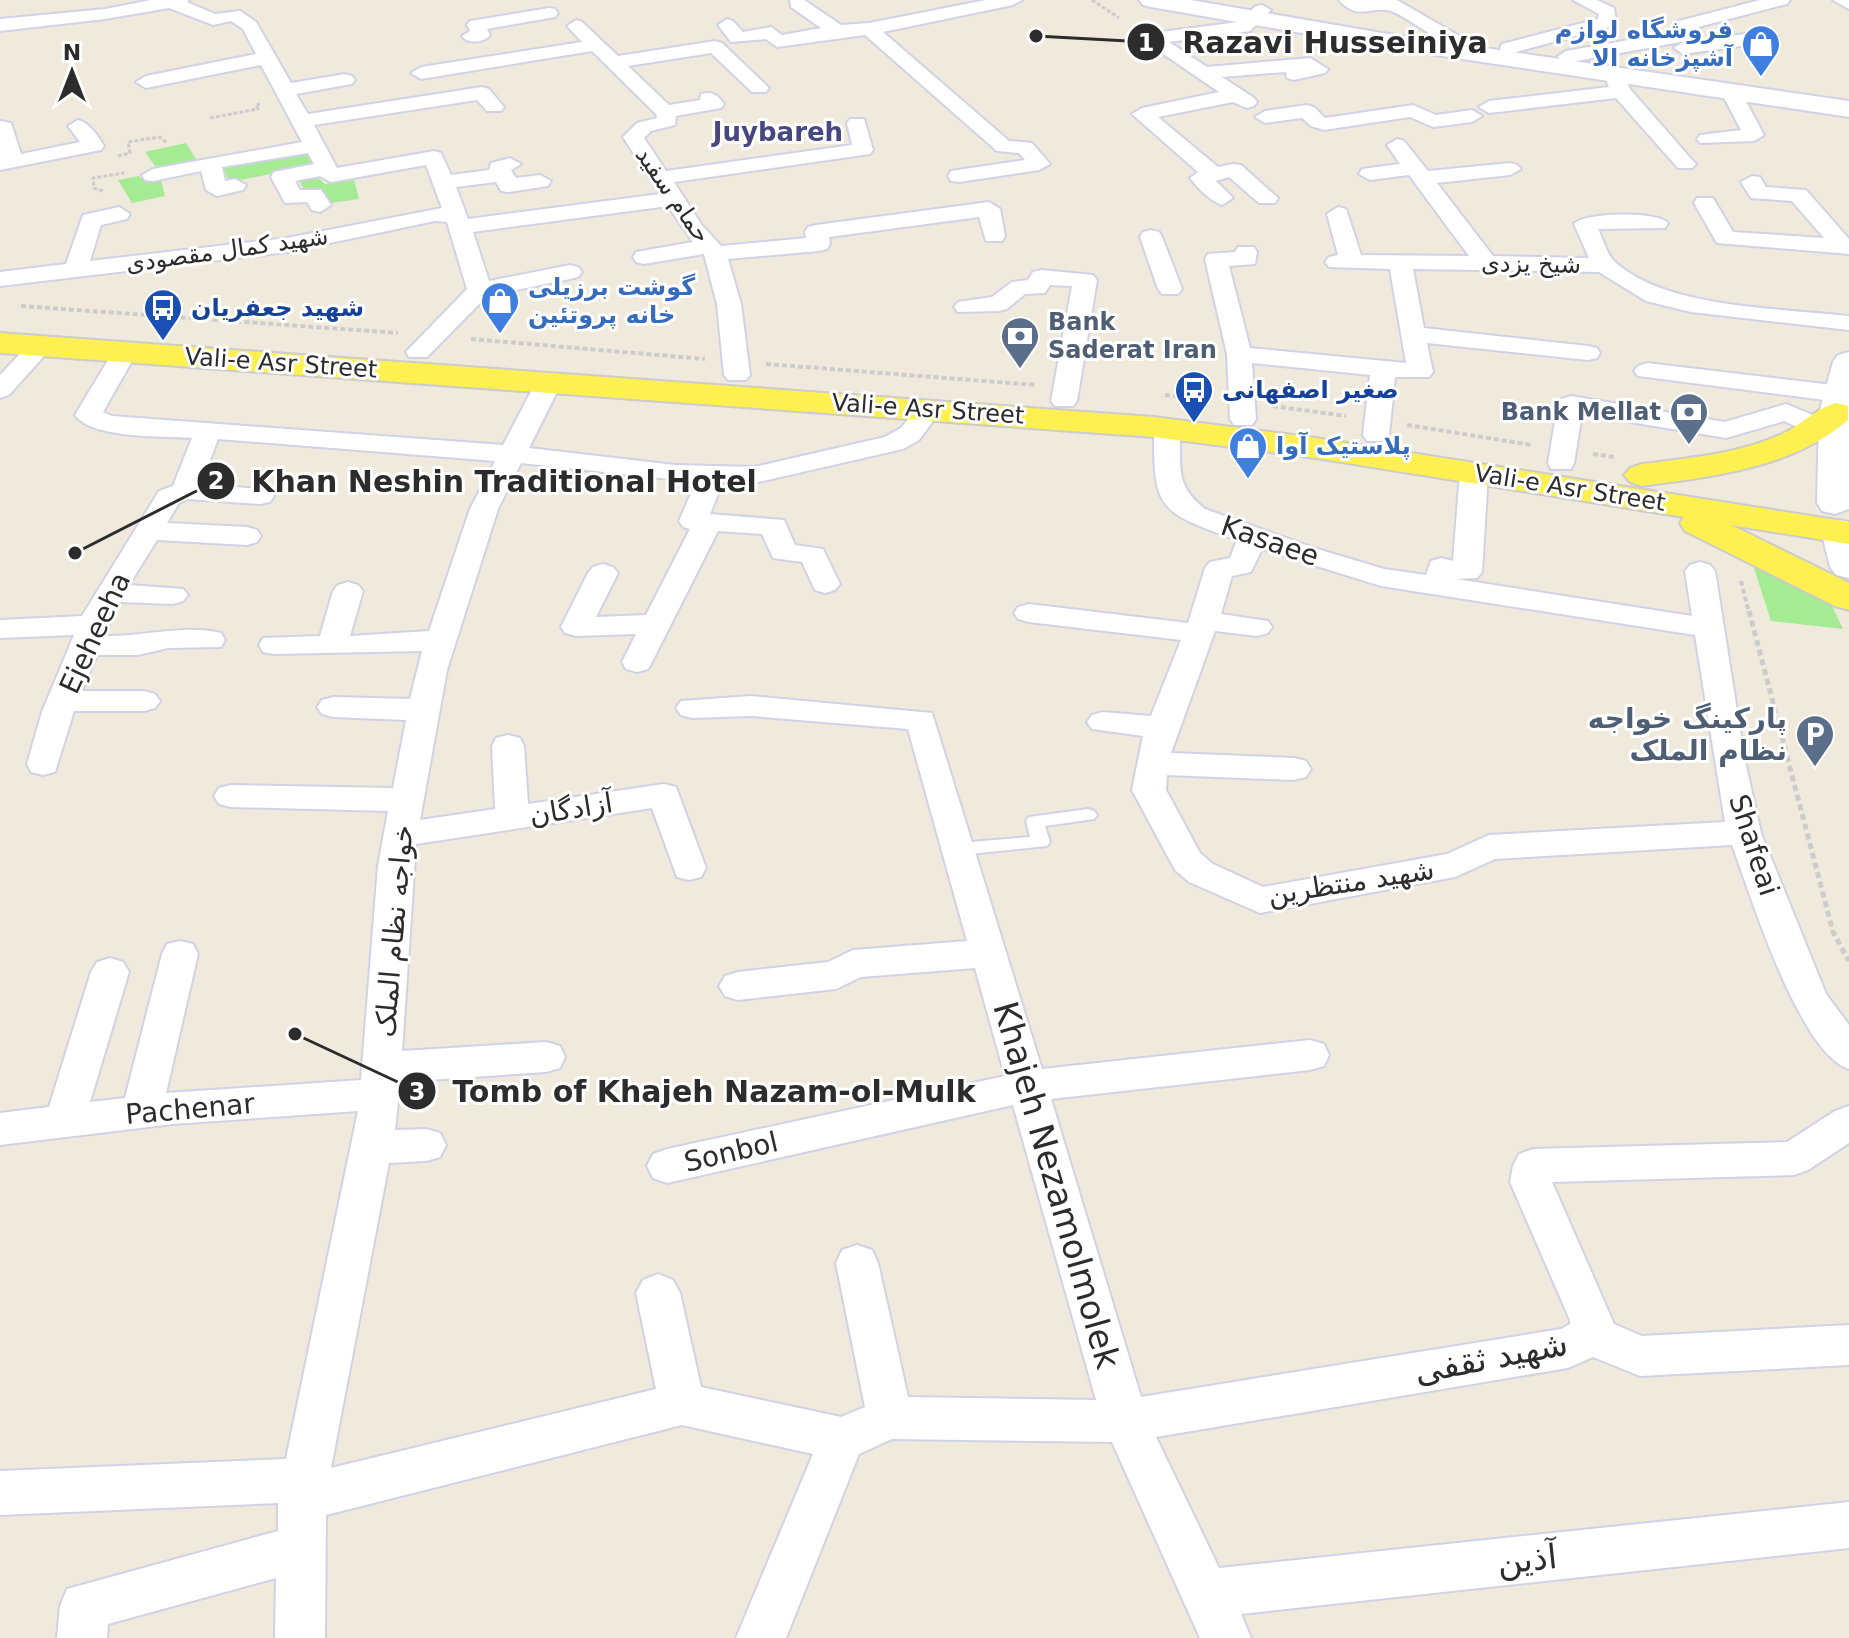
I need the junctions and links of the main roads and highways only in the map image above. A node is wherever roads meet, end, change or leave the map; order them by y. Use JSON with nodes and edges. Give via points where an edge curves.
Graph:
{"nodes":[{"id":1,"x":1151,"y":0,"type":"edge"},
{"id":2,"x":1239,"y":8,"type":"edge"},
{"id":3,"x":1721,"y":77,"type":"junction"},
{"id":4,"x":1849,"y":99,"type":"edge"},
{"id":5,"x":1849,"y":109,"type":"edge"},
{"id":6,"x":7,"y":313,"type":"edge"},
{"id":7,"x":0,"y":343,"type":"edge"},
{"id":8,"x":1837,"y":399,"type":"edge"},
{"id":9,"x":1637,"y":478,"type":"junction"},
{"id":10,"x":1843,"y":518,"type":"edge"},
{"id":11,"x":1849,"y":567,"type":"edge"},
{"id":12,"x":1849,"y":598,"type":"edge"}],
"edges":[{"from":1,"to":2,"type":"main road"},
{"from":2,"to":3,"type":"main road"},
{"from":2,"to":3,"type":"main road","via":[[1618,83]]},
{"from":3,"to":4,"type":"main road"},
{"from":3,"to":5,"type":"main road"},
{"from":6,"to":9,"type":"main road","name":"Vali-e Asr Street","via":[[1243,410],[1562,456]]},
{"from":7,"to":9,"type":"main road","name":"Vali-e Asr Street","via":[[549,382],[920,421],[1167,429],[1474,473]]},
{"from":8,"to":9,"type":"main road","via":[[1766,451]]},
{"from":8,"to":10,"type":"main road"},
{"from":9,"to":10,"type":"main road","name":"Vali-e Asr Street"},
{"from":9,"to":12,"type":"main road"},
{"from":10,"to":11,"type":"main road"}]}
